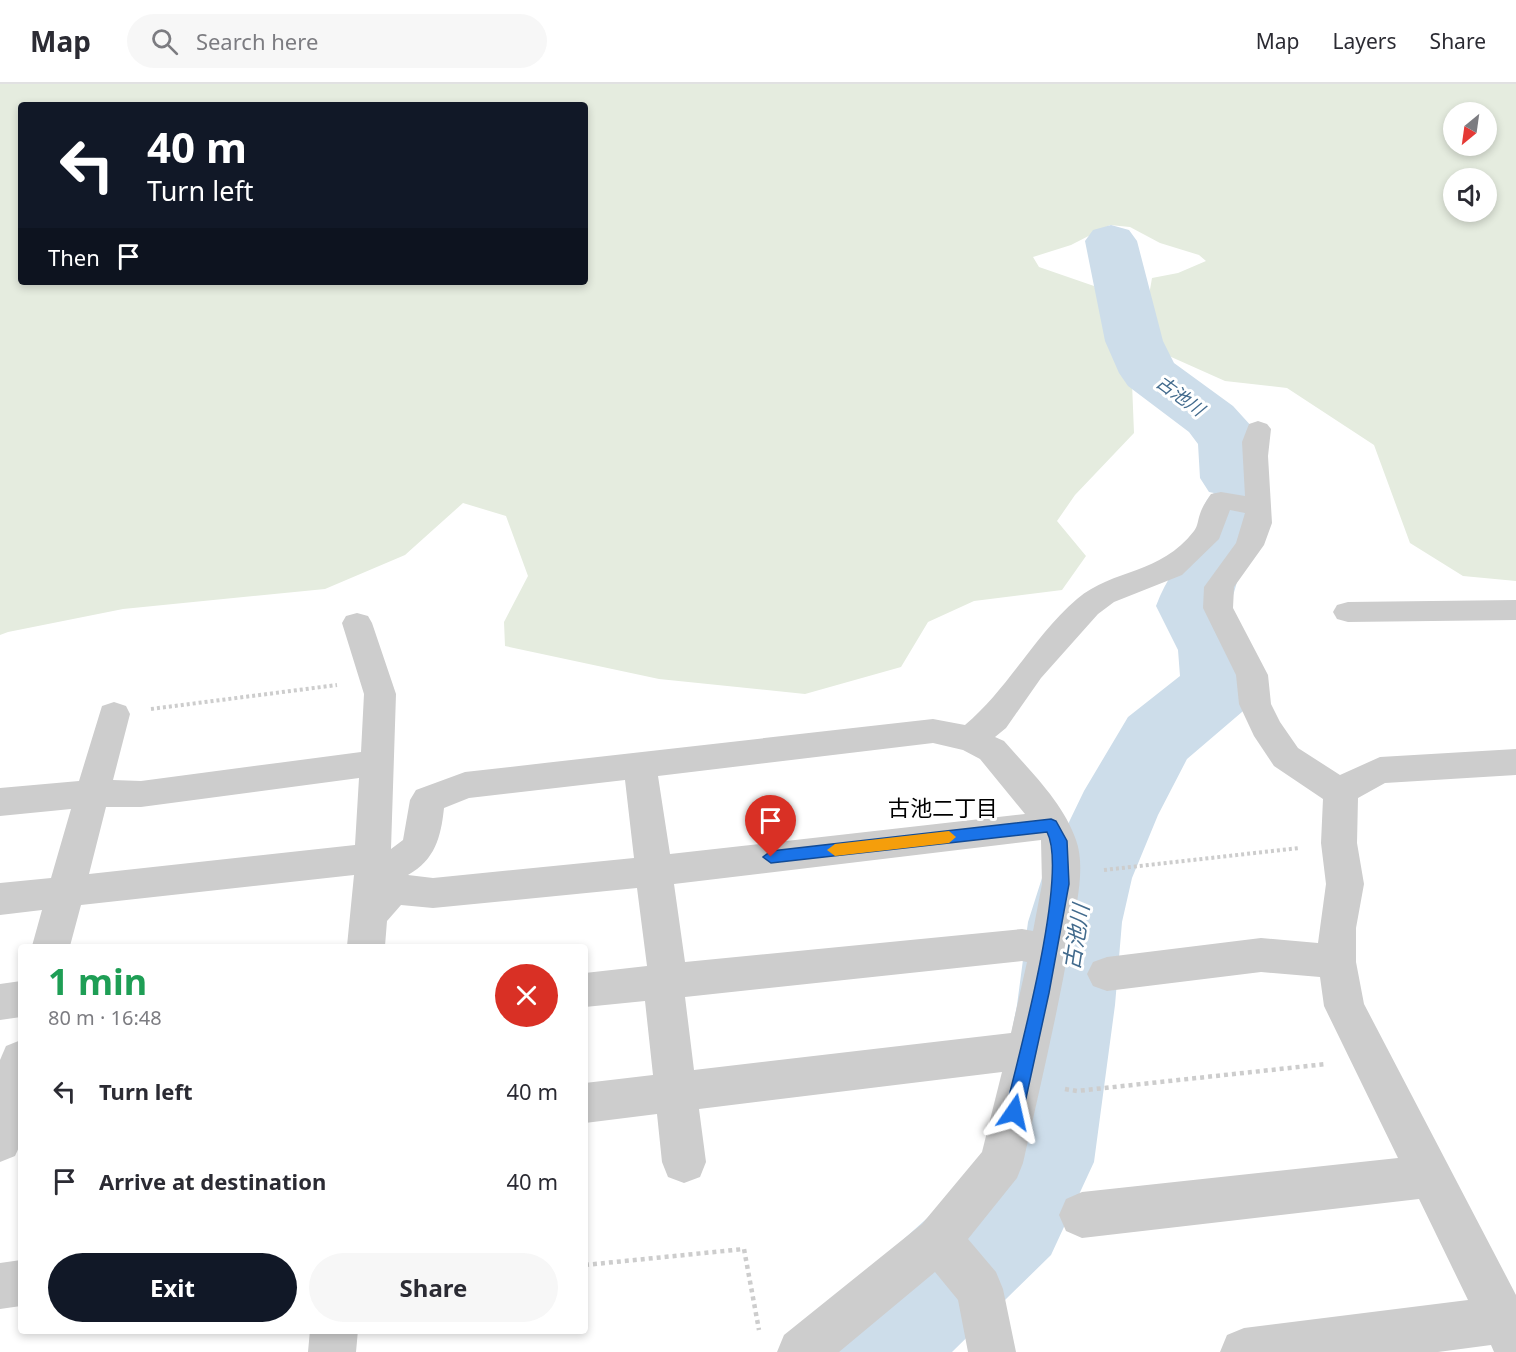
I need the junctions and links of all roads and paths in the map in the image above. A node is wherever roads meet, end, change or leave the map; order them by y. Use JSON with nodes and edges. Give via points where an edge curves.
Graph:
{"nodes":[{"id":1,"x":1258,"y":429,"type":"dead end"},
{"id":2,"x":1259,"y":507,"type":"junction"},
{"id":3,"x":1516,"y":610,"type":"edge"},
{"id":4,"x":1348,"y":612,"type":"dead end"},
{"id":5,"x":357,"y":623,"type":"dead end"},
{"id":6,"x":376,"y":675,"type":"junction"},
{"id":7,"x":114,"y":714,"type":"joint"},
{"id":8,"x":971,"y":739,"type":"junction"},
{"id":9,"x":1516,"y":762,"type":"edge"},
{"id":10,"x":376,"y":764,"type":"junction"},
{"id":11,"x":640,"y":766,"type":"junction"},
{"id":12,"x":92,"y":793,"type":"junction"},
{"id":13,"x":1341,"y":793,"type":"junction"},
{"id":14,"x":0,"y":802,"type":"edge"},
{"id":15,"x":1051,"y":825,"type":"junction"},
{"id":16,"x":1339,"y":843,"type":"junction"},
{"id":17,"x":373,"y":867,"type":"junction"},
{"id":18,"x":654,"y":871,"type":"junction"},
{"id":19,"x":1108,"y":871,"type":"dead end"},
{"id":20,"x":65,"y":892,"type":"junction"},
{"id":21,"x":0,"y":899,"type":"edge"},
{"id":22,"x":367,"y":932,"type":"edge"},
{"id":23,"x":52,"y":944,"type":"edge"},
{"id":24,"x":1048,"y":950,"type":"junction"},
{"id":25,"x":1337,"y":962,"type":"junction"},
{"id":26,"x":1107,"y":974,"type":"dead end"},
{"id":27,"x":668,"y":979,"type":"junction"},
{"id":28,"x":588,"y":990,"type":"edge"},
{"id":29,"x":18,"y":999,"type":"edge"},
{"id":30,"x":0,"y":1002,"type":"edge"},
{"id":31,"x":1028,"y":1050,"type":"junction"},
{"id":32,"x":1372,"y":1059,"type":"junction"},
{"id":33,"x":18,"y":1075,"type":"edge"},
{"id":34,"x":1077,"y":1091,"type":"dead end"},
{"id":35,"x":676,"y":1092,"type":"junction"},
{"id":36,"x":588,"y":1103,"type":"edge"},
{"id":37,"x":6,"y":1138,"type":"edge"},
{"id":38,"x":684,"y":1162,"type":"dead end"},
{"id":39,"x":1431,"y":1176,"type":"junction"},
{"id":40,"x":1082,"y":1215,"type":"dead end"},
{"id":41,"x":943,"y":1247,"type":"junction"},
{"id":42,"x":588,"y":1265,"type":"edge"},
{"id":43,"x":18,"y":1283,"type":"edge"},
{"id":44,"x":0,"y":1286,"type":"edge"},
{"id":45,"x":1510,"y":1333,"type":"edge"},
{"id":46,"x":334,"y":1334,"type":"edge"},
{"id":47,"x":760,"y":1341,"type":"dead end"},
{"id":48,"x":332,"y":1352,"type":"edge"},
{"id":49,"x":801,"y":1352,"type":"edge"},
{"id":50,"x":992,"y":1352,"type":"edge"},
{"id":51,"x":1244,"y":1352,"type":"edge"}],
"edges":[{"from":1,"to":2,"type":"street","via":[[1253,454]]},
{"from":2,"to":8,"type":"street","via":[[1221,500],[1209,533],[1172,568],[1103,595],[1087,607],[1030,670],[993,719]]},
{"from":2,"to":13,"type":"street","via":[[1255,535],[1220,581],[1215,596],[1218,608],[1252,675],[1255,704],[1266,727],[1286,757]]},
{"from":3,"to":4,"type":"street"},
{"from":5,"to":6,"type":"street"},
{"from":6,"to":7,"type":"path","via":[[357,682]]},
{"from":6,"to":10,"type":"street","via":[[380,694]]},
{"from":7,"to":12,"type":"street"},
{"from":8,"to":11,"type":"street","via":[[933,731]]},
{"from":8,"to":15,"type":"street","via":[[992,750]]},
{"from":9,"to":13,"type":"street","via":[[1380,770],[1352,783]]},
{"from":10,"to":12,"type":"street","via":[[141,795]]},
{"from":10,"to":17,"type":"street"},
{"from":11,"to":17,"type":"street","via":[[465,785],[429,800],[423,841],[414,854]]},
{"from":11,"to":18,"type":"street"},
{"from":12,"to":14,"type":"street"},
{"from":12,"to":20,"type":"street"},
{"from":13,"to":16,"type":"street"},
{"from":15,"to":18,"type":"street"},
{"from":15,"to":24,"type":"street","via":[[1059,841],[1061,884]]},
{"from":16,"to":19,"type":"path"},
{"from":16,"to":25,"type":"street","via":[[1346,884],[1337,928]]},
{"from":17,"to":20,"type":"street"},
{"from":17,"to":22,"type":"street"},
{"from":18,"to":22,"type":"street","via":[[433,893],[406,888],[391,891],[377,902]]},
{"from":18,"to":27,"type":"street"},
{"from":20,"to":21,"type":"street"},
{"from":20,"to":23,"type":"street"},
{"from":24,"to":27,"type":"street","via":[[1022,945]]},
{"from":24,"to":31,"type":"street"},
{"from":25,"to":26,"type":"street","via":[[1261,955]]},
{"from":25,"to":32,"type":"street","via":[[1344,1006]]},
{"from":27,"to":28,"type":"street"},
{"from":27,"to":35,"type":"street","via":[[665,1000]]},
{"from":29,"to":30,"type":"street"},
{"from":31,"to":35,"type":"street"},
{"from":31,"to":41,"type":"street","via":[[1001,1163]]},
{"from":32,"to":34,"type":"path"},
{"from":32,"to":39,"type":"street"},
{"from":33,"to":37,"type":"street"},
{"from":35,"to":36,"type":"street"},
{"from":35,"to":38,"type":"street"},
{"from":39,"to":40,"type":"street"},
{"from":39,"to":45,"type":"street"},
{"from":41,"to":49,"type":"street"},
{"from":41,"to":50,"type":"street","via":[[978,1289]]},
{"from":42,"to":47,"type":"path","via":[[744,1249]]},
{"from":43,"to":44,"type":"street"},
{"from":45,"to":51,"type":"street"},
{"from":46,"to":48,"type":"street"}]}
